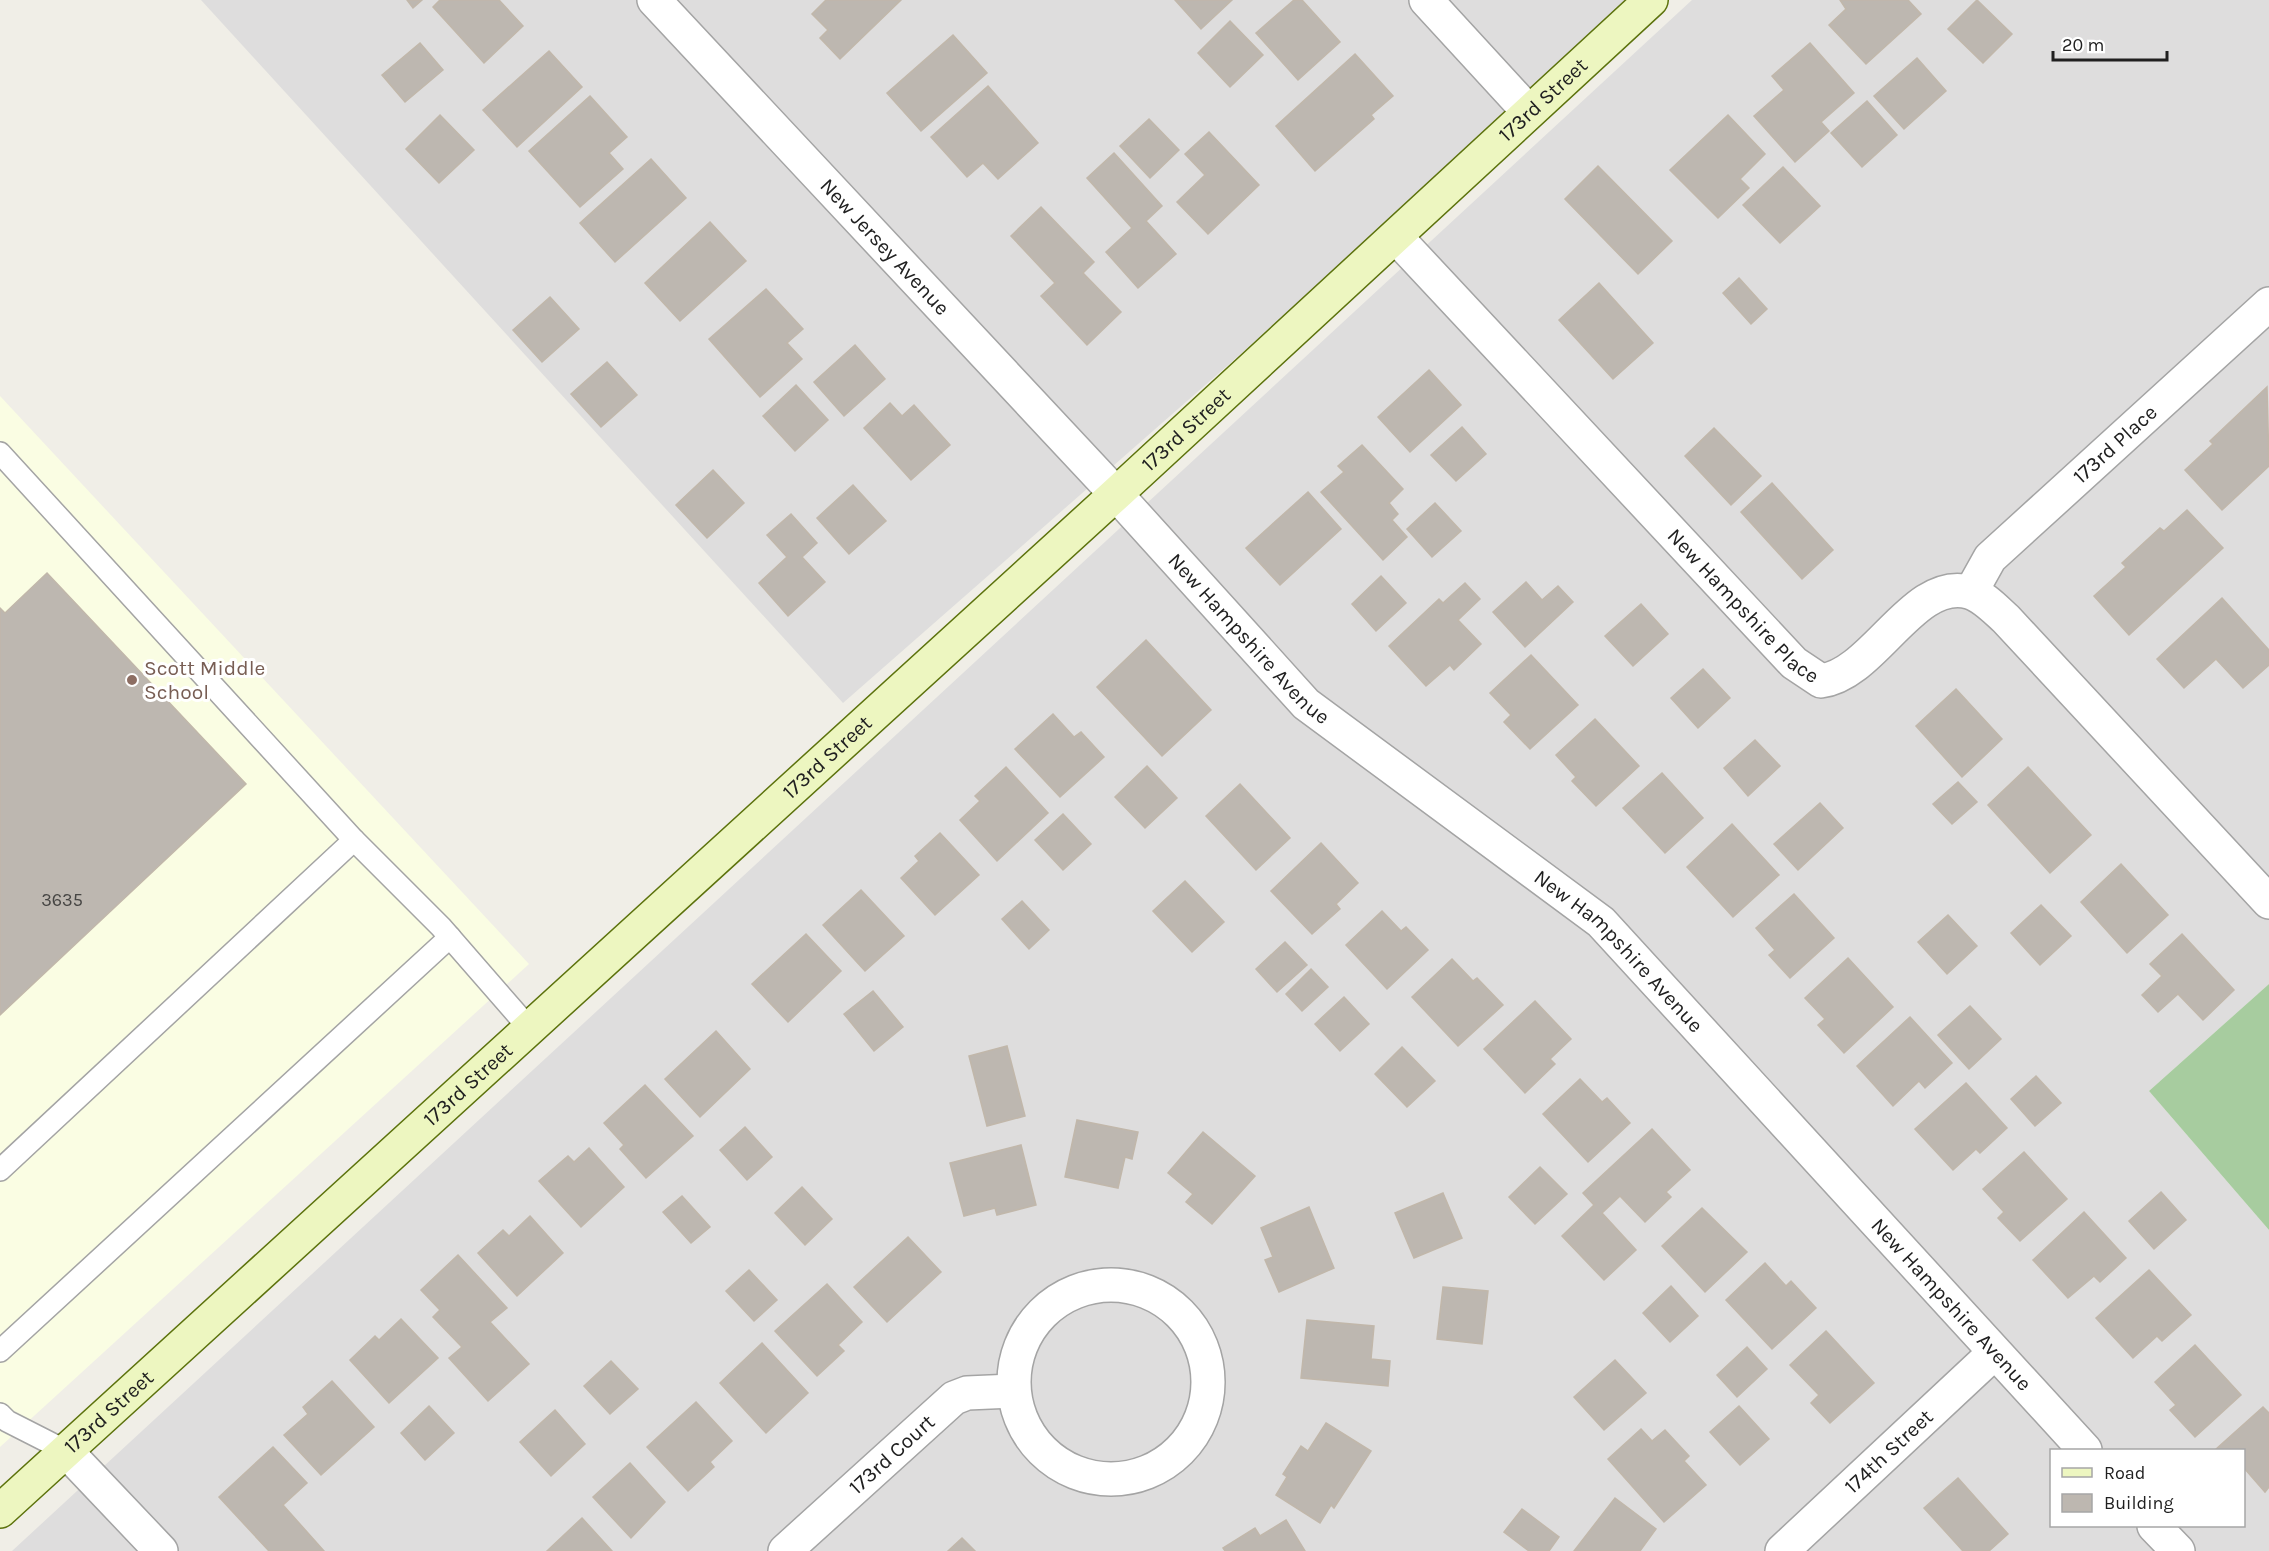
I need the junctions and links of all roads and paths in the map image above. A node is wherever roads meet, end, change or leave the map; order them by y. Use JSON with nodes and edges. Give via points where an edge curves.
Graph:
{"nodes":[{"id":1,"x":654,"y":0,"type":"edge"},
{"id":2,"x":1426,"y":0,"type":"edge"},
{"id":3,"x":1651,"y":0,"type":"edge"},
{"id":4,"x":1528,"y":111,"type":"junction"},
{"id":5,"x":1396,"y":237,"type":"junction"},
{"id":6,"x":2269,"y":304,"type":"edge"},
{"id":7,"x":0,"y":453,"type":"edge"},
{"id":8,"x":1116,"y":494,"type":"junction"},
{"id":9,"x":1971,"y":592,"type":"junction"},
{"id":10,"x":354,"y":840,"type":"junction"},
{"id":11,"x":2269,"y":902,"type":"edge"},
{"id":12,"x":450,"y":937,"type":"junction"},
{"id":13,"x":529,"y":1028,"type":"junction"},
{"id":14,"x":0,"y":1170,"type":"edge"},
{"id":15,"x":0,"y":1351,"type":"edge"},
{"id":16,"x":1994,"y":1353,"type":"junction"},
{"id":17,"x":1013,"y":1391,"type":"junction"},
{"id":18,"x":0,"y":1414,"type":"edge"},
{"id":19,"x":2084,"y":1449,"type":"edge"},
{"id":20,"x":66,"y":1451,"type":"junction"},
{"id":21,"x":0,"y":1511,"type":"edge"},
{"id":22,"x":2155,"y":1527,"type":"edge"},
{"id":23,"x":161,"y":1551,"type":"edge"},
{"id":24,"x":785,"y":1551,"type":"edge"},
{"id":25,"x":1782,"y":1551,"type":"edge"},
{"id":26,"x":2178,"y":1551,"type":"edge"}],
"edges":[{"from":1,"to":8,"type":"street","name":"New Jersey Avenue"},
{"from":2,"to":4,"type":"street"},
{"from":3,"to":4,"type":"street","name":"173rd Street"},
{"from":4,"to":5,"type":"street","name":"173rd Street"},
{"from":5,"to":8,"type":"street","name":"173rd Street"},
{"from":5,"to":9,"type":"street","name":"New Hampshire Place","via":[[1808,674],[1821,681],[1844,674],[1937,594]]},
{"from":6,"to":9,"type":"street","name":"173rd Place","via":[[1990,558]]},
{"from":7,"to":10,"type":"lane"},
{"from":8,"to":13,"type":"street","name":"173rd Street"},
{"from":8,"to":16,"type":"street","name":"New Hampshire Avenue","via":[[1306,704],[1601,922]]},
{"from":9,"to":11,"type":"street","via":[[2006,619]]},
{"from":10,"to":12,"type":"lane"},
{"from":10,"to":14,"type":"lane"},
{"from":12,"to":13,"type":"lane"},
{"from":12,"to":15,"type":"lane"},
{"from":13,"to":20,"type":"street","name":"173rd Street"},
{"from":16,"to":19,"type":"street","name":"New Hampshire Avenue"},
{"from":16,"to":25,"type":"street","name":"174th Street"},
{"from":17,"to":17,"type":"street","via":[[1016,1358],[1030,1327],[1052,1303],[1082,1288],[1116,1284],[1149,1291],[1177,1309],[1197,1335],[1208,1367],[1208,1399],[1191,1437],[1178,1453],[1153,1471],[1122,1479],[1091,1478],[1062,1467],[1038,1448],[1020,1422]]},
{"from":17,"to":24,"type":"street","name":"173rd Court","via":[[967,1393],[954,1398]]},
{"from":18,"to":20,"type":"lane"},
{"from":20,"to":21,"type":"street","name":"173rd Street"},
{"from":20,"to":23,"type":"street"},
{"from":22,"to":26,"type":"street"}]}
